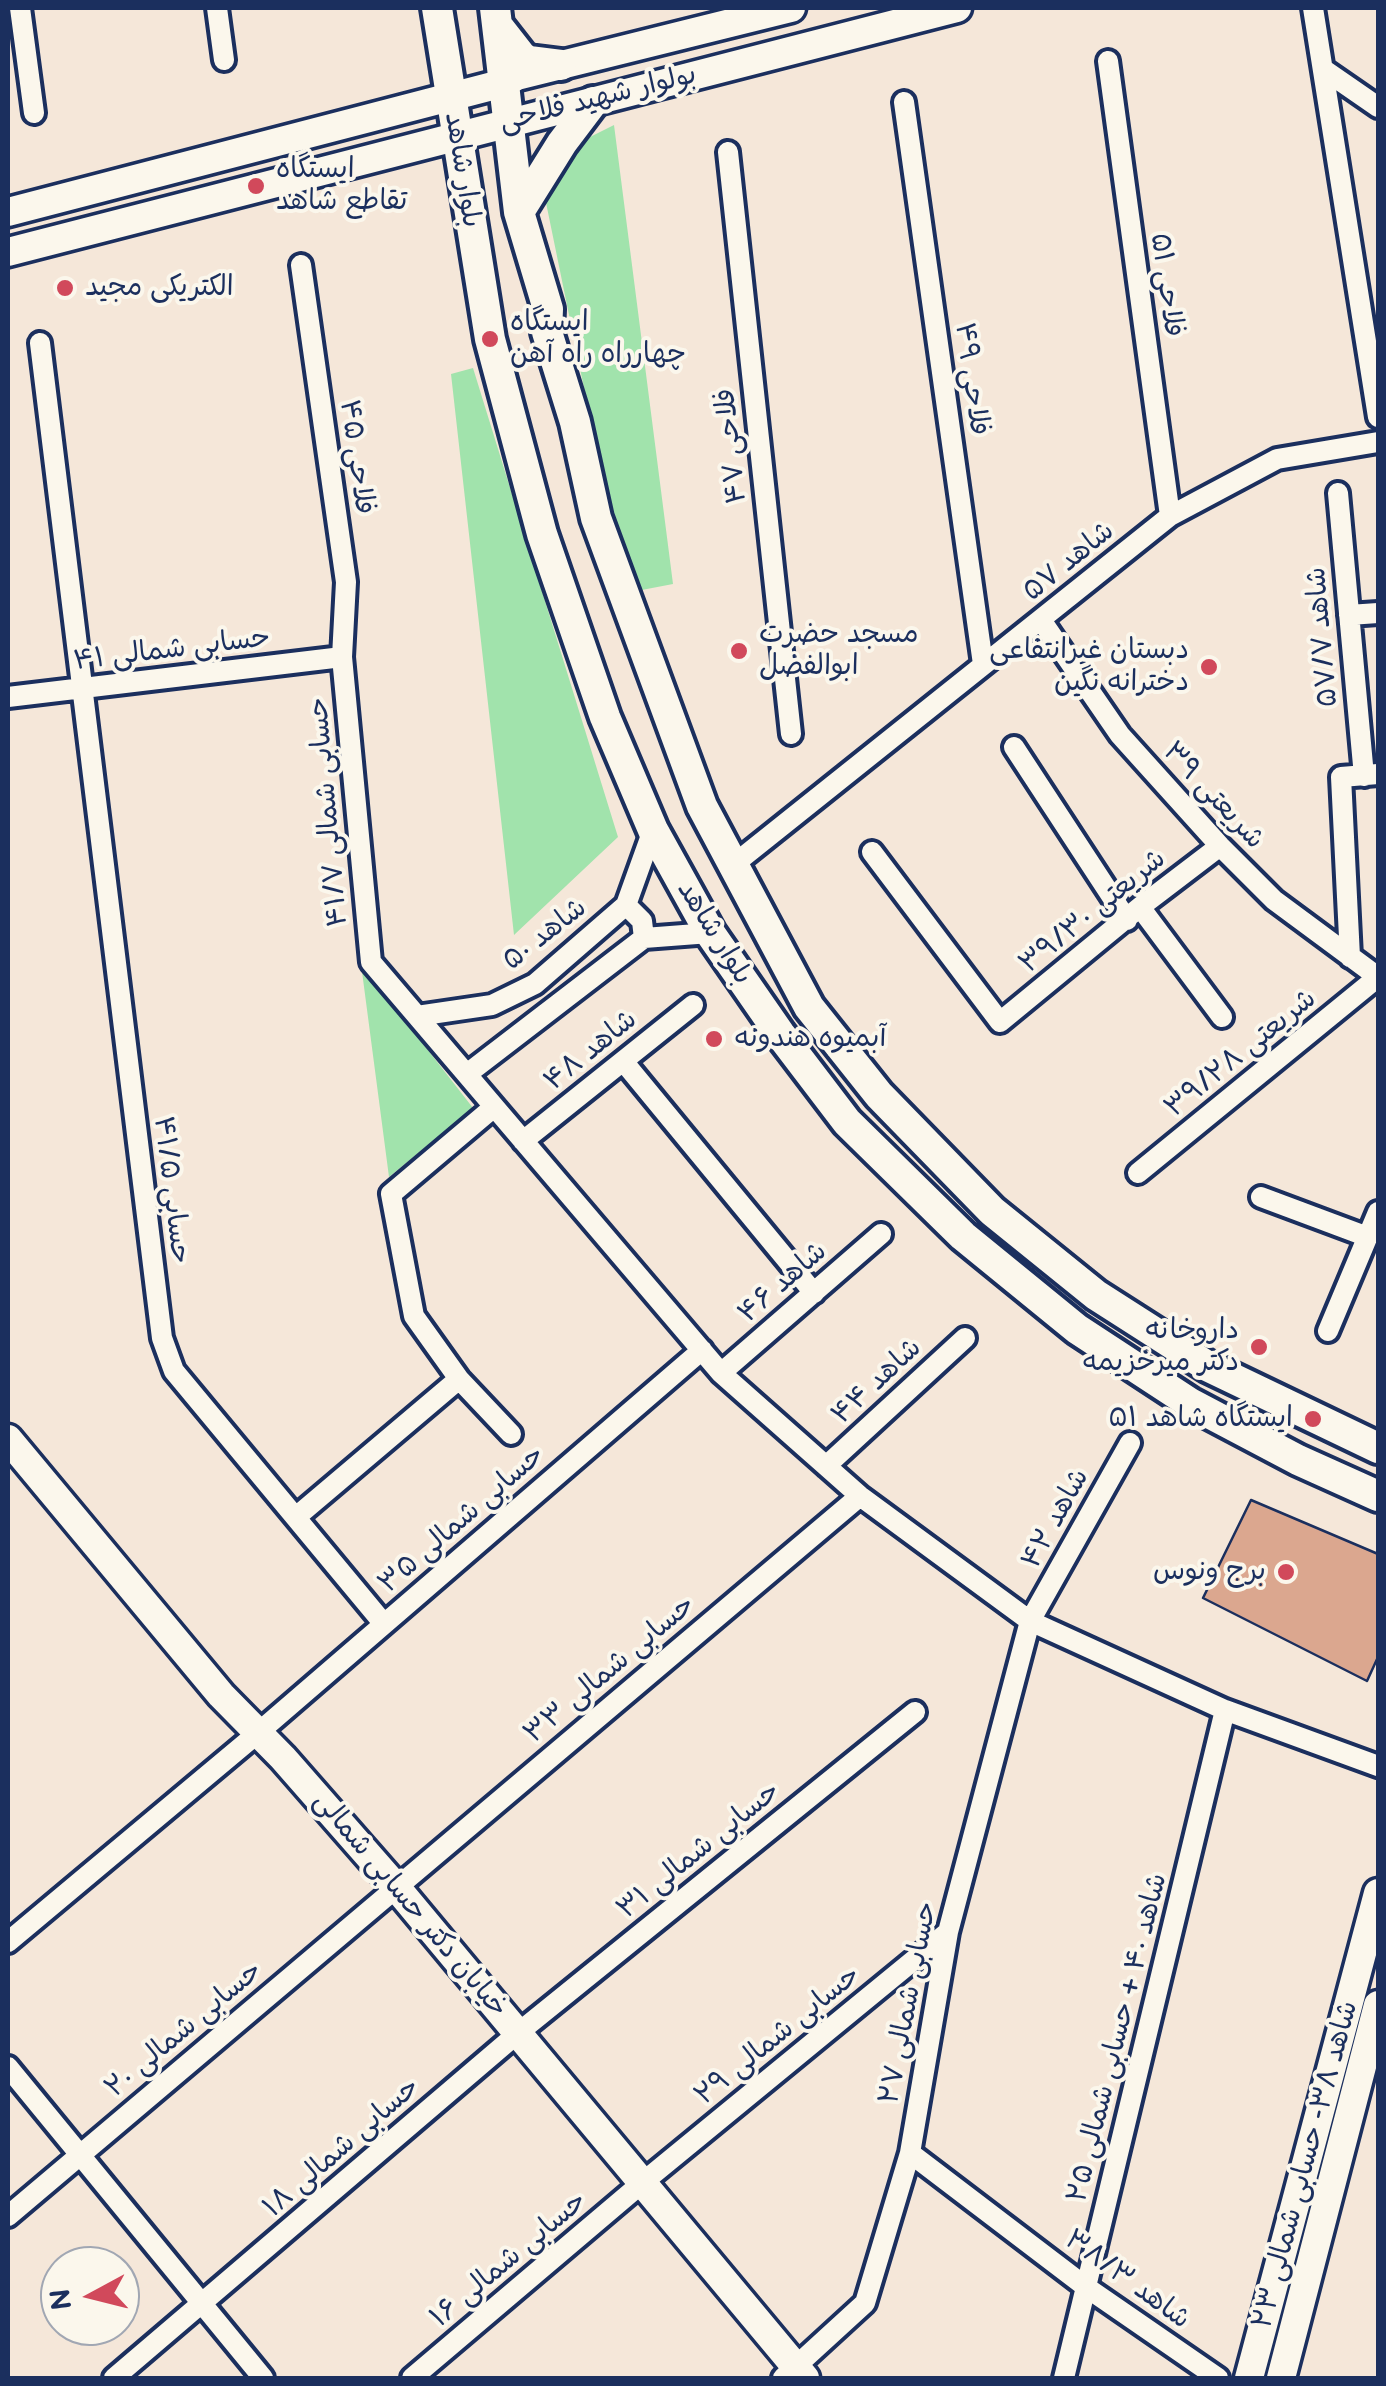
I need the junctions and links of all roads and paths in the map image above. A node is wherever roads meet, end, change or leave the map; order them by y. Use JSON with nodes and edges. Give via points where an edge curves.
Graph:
{"nodes":[{"id":1,"x":20,"y":8,"type":"edge"},
{"id":2,"x":218,"y":8,"type":"edge"},
{"id":3,"x":437,"y":8,"type":"edge"},
{"id":4,"x":791,"y":8,"type":"edge"},
{"id":5,"x":957,"y":8,"type":"edge"},
{"id":6,"x":1313,"y":8,"type":"edge"},
{"id":7,"x":496,"y":16,"type":"edge"},
{"id":8,"x":224,"y":60,"type":"dead end"},
{"id":9,"x":1108,"y":61,"type":"dead end"},
{"id":10,"x":561,"y":65,"type":"junction"},
{"id":11,"x":1323,"y":69,"type":"junction"},
{"id":12,"x":504,"y":83,"type":"junction"},
{"id":13,"x":450,"y":95,"type":"junction"},
{"id":14,"x":593,"y":102,"type":"junction"},
{"id":15,"x":904,"y":102,"type":"dead end"},
{"id":16,"x":1378,"y":106,"type":"edge"},
{"id":17,"x":34,"y":113,"type":"dead end"},
{"id":18,"x":509,"y":121,"type":"junction"},
{"id":19,"x":456,"y":135,"type":"junction"},
{"id":20,"x":728,"y":152,"type":"dead end"},
{"id":21,"x":8,"y":212,"type":"edge"},
{"id":22,"x":519,"y":212,"type":"junction"},
{"id":23,"x":8,"y":252,"type":"edge"},
{"id":24,"x":301,"y":265,"type":"dead end"},
{"id":25,"x":40,"y":342,"type":"dead end"},
{"id":26,"x":1378,"y":417,"type":"edge"},
{"id":27,"x":1378,"y":442,"type":"edge"},
{"id":28,"x":1338,"y":493,"type":"dead end"},
{"id":29,"x":1170,"y":516,"type":"junction"},
{"id":30,"x":1378,"y":613,"type":"edge"},
{"id":31,"x":1349,"y":615,"type":"junction"},
{"id":32,"x":1041,"y":620,"type":"junction"},
{"id":33,"x":342,"y":657,"type":"junction"},
{"id":34,"x":984,"y":664,"type":"junction"},
{"id":35,"x":81,"y":688,"type":"junction"},
{"id":36,"x":8,"y":697,"type":"edge"},
{"id":37,"x":791,"y":734,"type":"dead end"},
{"id":38,"x":1014,"y":747,"type":"dead end"},
{"id":39,"x":1371,"y":775,"type":"edge"},
{"id":40,"x":653,"y":830,"type":"junction"},
{"id":41,"x":1220,"y":846,"type":"junction"},
{"id":42,"x":872,"y":852,"type":"dead end"},
{"id":43,"x":733,"y":865,"type":"junction"},
{"id":44,"x":626,"y":905,"type":"junction"},
{"id":45,"x":1134,"y":914,"type":"junction"},
{"id":46,"x":710,"y":933,"type":"junction"},
{"id":47,"x":644,"y":938,"type":"junction"},
{"id":48,"x":1350,"y":957,"type":"junction"},
{"id":49,"x":1378,"y":977,"type":"edge"},
{"id":50,"x":693,"y":1004,"type":"dead end"},
{"id":51,"x":417,"y":1016,"type":"junction"},
{"id":52,"x":1222,"y":1017,"type":"dead end"},
{"id":53,"x":622,"y":1061,"type":"junction"},
{"id":54,"x":467,"y":1074,"type":"junction"},
{"id":55,"x":494,"y":1106,"type":"junction"},
{"id":56,"x":523,"y":1140,"type":"junction"},
{"id":57,"x":1138,"y":1173,"type":"dead end"},
{"id":58,"x":1261,"y":1197,"type":"dead end"},
{"id":59,"x":1378,"y":1212,"type":"edge"},
{"id":60,"x":880,"y":1234,"type":"dead end"},
{"id":61,"x":1368,"y":1236,"type":"junction"},
{"id":62,"x":814,"y":1292,"type":"junction"},
{"id":63,"x":1328,"y":1331,"type":"dead end"},
{"id":64,"x":964,"y":1338,"type":"dead end"},
{"id":65,"x":702,"y":1350,"type":"junction"},
{"id":66,"x":721,"y":1373,"type":"junction"},
{"id":67,"x":460,"y":1379,"type":"junction"},
{"id":68,"x":511,"y":1434,"type":"dead end"},
{"id":69,"x":8,"y":1439,"type":"edge"},
{"id":70,"x":1130,"y":1443,"type":"dead end"},
{"id":71,"x":1378,"y":1448,"type":"edge"},
{"id":72,"x":826,"y":1466,"type":"junction"},
{"id":73,"x":860,"y":1496,"type":"junction"},
{"id":74,"x":1378,"y":1496,"type":"edge"},
{"id":75,"x":296,"y":1517,"type":"junction"},
{"id":76,"x":1030,"y":1621,"type":"junction"},
{"id":77,"x":384,"y":1624,"type":"junction"},
{"id":78,"x":1225,"y":1710,"type":"junction"},
{"id":79,"x":915,"y":1712,"type":"dead end"},
{"id":80,"x":260,"y":1732,"type":"junction"},
{"id":81,"x":1378,"y":1766,"type":"edge"},
{"id":82,"x":396,"y":1887,"type":"junction"},
{"id":83,"x":1378,"y":1893,"type":"edge"},
{"id":84,"x":948,"y":1932,"type":"junction"},
{"id":85,"x":8,"y":1941,"type":"edge"},
{"id":86,"x":1378,"y":2005,"type":"edge"},
{"id":87,"x":518,"y":2033,"type":"junction"},
{"id":88,"x":8,"y":2067,"type":"edge"},
{"id":89,"x":910,"y":2154,"type":"junction"},
{"id":90,"x":80,"y":2155,"type":"junction"},
{"id":91,"x":642,"y":2183,"type":"junction"},
{"id":92,"x":8,"y":2216,"type":"edge"},
{"id":93,"x":1086,"y":2286,"type":"junction"},
{"id":94,"x":201,"y":2304,"type":"junction"},
{"id":95,"x":795,"y":2375,"type":"edge"},
{"id":96,"x":114,"y":2378,"type":"edge"},
{"id":97,"x":264,"y":2378,"type":"edge"},
{"id":98,"x":412,"y":2378,"type":"edge"},
{"id":99,"x":1064,"y":2378,"type":"edge"},
{"id":100,"x":1218,"y":2378,"type":"edge"},
{"id":101,"x":1249,"y":2378,"type":"edge"},
{"id":102,"x":1281,"y":2378,"type":"edge"}],
"edges":[{"from":1,"to":17,"type":"street"},
{"from":2,"to":8,"type":"street"},
{"from":3,"to":13,"type":"main road","name":"بلوار شاهد"},
{"from":4,"to":10,"type":"street","name":"بولوار شهید فلاحی"},
{"from":5,"to":14,"type":"street","name":"بولوار شهید فلاحی"},
{"from":6,"to":11,"type":"street"},
{"from":7,"to":10,"type":"main road","via":[[522,56]]},
{"from":7,"to":12,"type":"main road","name":"بلوار شاهد"},
{"from":9,"to":29,"type":"street","name":"فلاحی ۵۱"},
{"from":10,"to":12,"type":"street","name":"بولوار شهید فلاحی"},
{"from":11,"to":16,"type":"street"},
{"from":11,"to":26,"type":"street"},
{"from":12,"to":13,"type":"street","name":"بولوار شهید فلاحی"},
{"from":12,"to":18,"type":"main road","name":"بلوار شاهد"},
{"from":13,"to":19,"type":"main road","name":"بلوار شاهد"},
{"from":13,"to":21,"type":"street","name":"بولوار شهید فلاحی"},
{"from":14,"to":18,"type":"street","name":"بولوار شهید فلاحی"},
{"from":14,"to":22,"type":"main road"},
{"from":15,"to":34,"type":"street","name":"فلاحی ۴۹"},
{"from":18,"to":19,"type":"street","name":"بولوار شهید فلاحی"},
{"from":18,"to":22,"type":"main road","name":"بلوار شاهد"},
{"from":19,"to":23,"type":"street","name":"بولوار شهید فلاحی"},
{"from":19,"to":40,"type":"main road","name":"بلوار شاهد","via":[[490,339],[542,534],[604,717]]},
{"from":20,"to":37,"type":"street","name":"فلاحی ۴۷"},
{"from":22,"to":43,"type":"main road","name":"بلوار شاهد","via":[[596,518],[702,806]]},
{"from":24,"to":33,"type":"street","name":"فلاحی ۴۵","via":[[346,582]]},
{"from":25,"to":35,"type":"street","name":"حسابی ۴۱/۵"},
{"from":27,"to":29,"type":"street","name":"شاهد ۵۷","via":[[1277,459]]},
{"from":28,"to":31,"type":"street","name":"شاهد ۵۷/۷"},
{"from":29,"to":32,"type":"street","name":"شاهد ۵۷"},
{"from":30,"to":31,"type":"street"},
{"from":31,"to":39,"type":"street","name":"شاهد ۵۷/۷"},
{"from":32,"to":34,"type":"street","name":"شاهد ۵۷"},
{"from":32,"to":41,"type":"street","name":"شریعتی ۳۹","via":[[1120,735]]},
{"from":33,"to":35,"type":"street","name":"حسابی شمالی ۴۱"},
{"from":33,"to":51,"type":"street","name":"حسابی شمالی ۴۱/۷","via":[[371,962]]},
{"from":34,"to":43,"type":"street","name":"شاهد ۵۷"},
{"from":35,"to":36,"type":"street","name":"حسابی شمالی ۴۱"},
{"from":35,"to":75,"type":"street","name":"حسابی ۴۱/۵","via":[[162,1338],[174,1371]]},
{"from":38,"to":45,"type":"street"},
{"from":39,"to":48,"type":"street","via":[[1341,778]]},
{"from":40,"to":44,"type":"street","name":"شاهد ۵۰"},
{"from":40,"to":46,"type":"main road","name":"بلوار شاهد"},
{"from":41,"to":45,"type":"street","name":"شریعتی ۳۹/۳۰"},
{"from":41,"to":48,"type":"street","name":"شریعتی ۳۹","via":[[1274,900]]},
{"from":42,"to":45,"type":"street","name":"شریعتی ۳۹/۳۰","via":[[1000,1022]]},
{"from":43,"to":71,"type":"main road","name":"بلوار شاهد","via":[[809,1007],[879,1094],[992,1210],[1096,1295],[1207,1366]]},
{"from":44,"to":47,"type":"street","via":[[638,914]]},
{"from":44,"to":51,"type":"street","name":"شاهد ۵۰","via":[[535,984],[492,1005]]},
{"from":45,"to":52,"type":"street"},
{"from":46,"to":47,"type":"street"},
{"from":46,"to":74,"type":"main road","name":"بلوار شاهد","via":[[848,1122],[963,1236],[1076,1330],[1190,1403]]},
{"from":47,"to":54,"type":"street"},
{"from":48,"to":49,"type":"street","name":"شریعتی ۳۹"},
{"from":49,"to":57,"type":"street","name":"شریعتی ۳۹/۲۸"},
{"from":50,"to":53,"type":"street","name":"شاهد ۴۸"},
{"from":51,"to":54,"type":"street"},
{"from":53,"to":56,"type":"street","name":"شاهد ۴۸"},
{"from":53,"to":62,"type":"street"},
{"from":54,"to":55,"type":"street"},
{"from":55,"to":56,"type":"street"},
{"from":55,"to":67,"type":"street","via":[[391,1194],[414,1316]]},
{"from":56,"to":65,"type":"street"},
{"from":58,"to":61,"type":"street"},
{"from":59,"to":61,"type":"street"},
{"from":60,"to":62,"type":"street","name":"شاهد ۴۶"},
{"from":61,"to":63,"type":"street"},
{"from":62,"to":66,"type":"street","name":"شاهد ۴۶"},
{"from":64,"to":72,"type":"street","name":"شاهد ۴۴"},
{"from":65,"to":66,"type":"street"},
{"from":65,"to":77,"type":"street","name":"حسابی شمالی ۳۵"},
{"from":66,"to":72,"type":"street"},
{"from":67,"to":68,"type":"street"},
{"from":67,"to":75,"type":"street"},
{"from":69,"to":80,"type":"street","name":"خیابان دکتر حسابی شمالی","via":[[220,1695]]},
{"from":70,"to":76,"type":"street","name":"شاهد ۴۲"},
{"from":72,"to":73,"type":"street"},
{"from":73,"to":76,"type":"street"},
{"from":73,"to":82,"type":"street","name":"حسابی شمالی ۳۳"},
{"from":75,"to":77,"type":"street","name":"حسابی ۴۱/۵"},
{"from":76,"to":78,"type":"street"},
{"from":76,"to":84,"type":"street","name":"حسابی شمالی ۲۷"},
{"from":77,"to":80,"type":"street","name":"حسابی شمالی ۳۵"},
{"from":78,"to":81,"type":"street"},
{"from":78,"to":93,"type":"street","name":"شاهد ۴۰ + حسابی شمالی ۲۵"},
{"from":79,"to":87,"type":"street","name":"حسابی شمالی ۳۱"},
{"from":80,"to":82,"type":"street","name":"خیابان دکتر حسابی شمالی"},
{"from":80,"to":85,"type":"street","name":"حسابی شمالی ۳۵"},
{"from":82,"to":87,"type":"street","name":"خیابان دکتر حسابی شمالی"},
{"from":82,"to":90,"type":"street","name":"حسابی شمالی ۲۰"},
{"from":83,"to":101,"type":"street","name":"شاهد ۳۸- حسابی شمالی ۲۳"},
{"from":84,"to":89,"type":"street","name":"حسابی شمالی ۲۷"},
{"from":84,"to":91,"type":"street","name":"حسابی شمالی ۲۹"},
{"from":86,"to":102,"type":"street","name":"شاهد ۳۸- حسابی شمالی ۲۳"},
{"from":87,"to":91,"type":"street","name":"خیابان دکتر حسابی شمالی"},
{"from":87,"to":94,"type":"street","name":"حسابی شمالی ۱۸"},
{"from":88,"to":90,"type":"street"},
{"from":89,"to":93,"type":"street","name":"شاهد ۳۸/۳"},
{"from":89,"to":95,"type":"street","name":"حسابی شمالی ۲۷","via":[[865,2303]]},
{"from":90,"to":92,"type":"street","name":"حسابی شمالی ۲۰"},
{"from":90,"to":94,"type":"street"},
{"from":91,"to":95,"type":"street","name":"خیابان دکتر حسابی شمالی"},
{"from":91,"to":98,"type":"street","name":"حسابی شمالی ۱۶"},
{"from":93,"to":99,"type":"street","name":"شاهد ۴۰ + حسابی شمالی ۲۵"},
{"from":93,"to":100,"type":"street","name":"شاهد ۳۸/۳"},
{"from":94,"to":96,"type":"street","name":"حسابی شمالی ۱۸"},
{"from":94,"to":97,"type":"street"}]}
